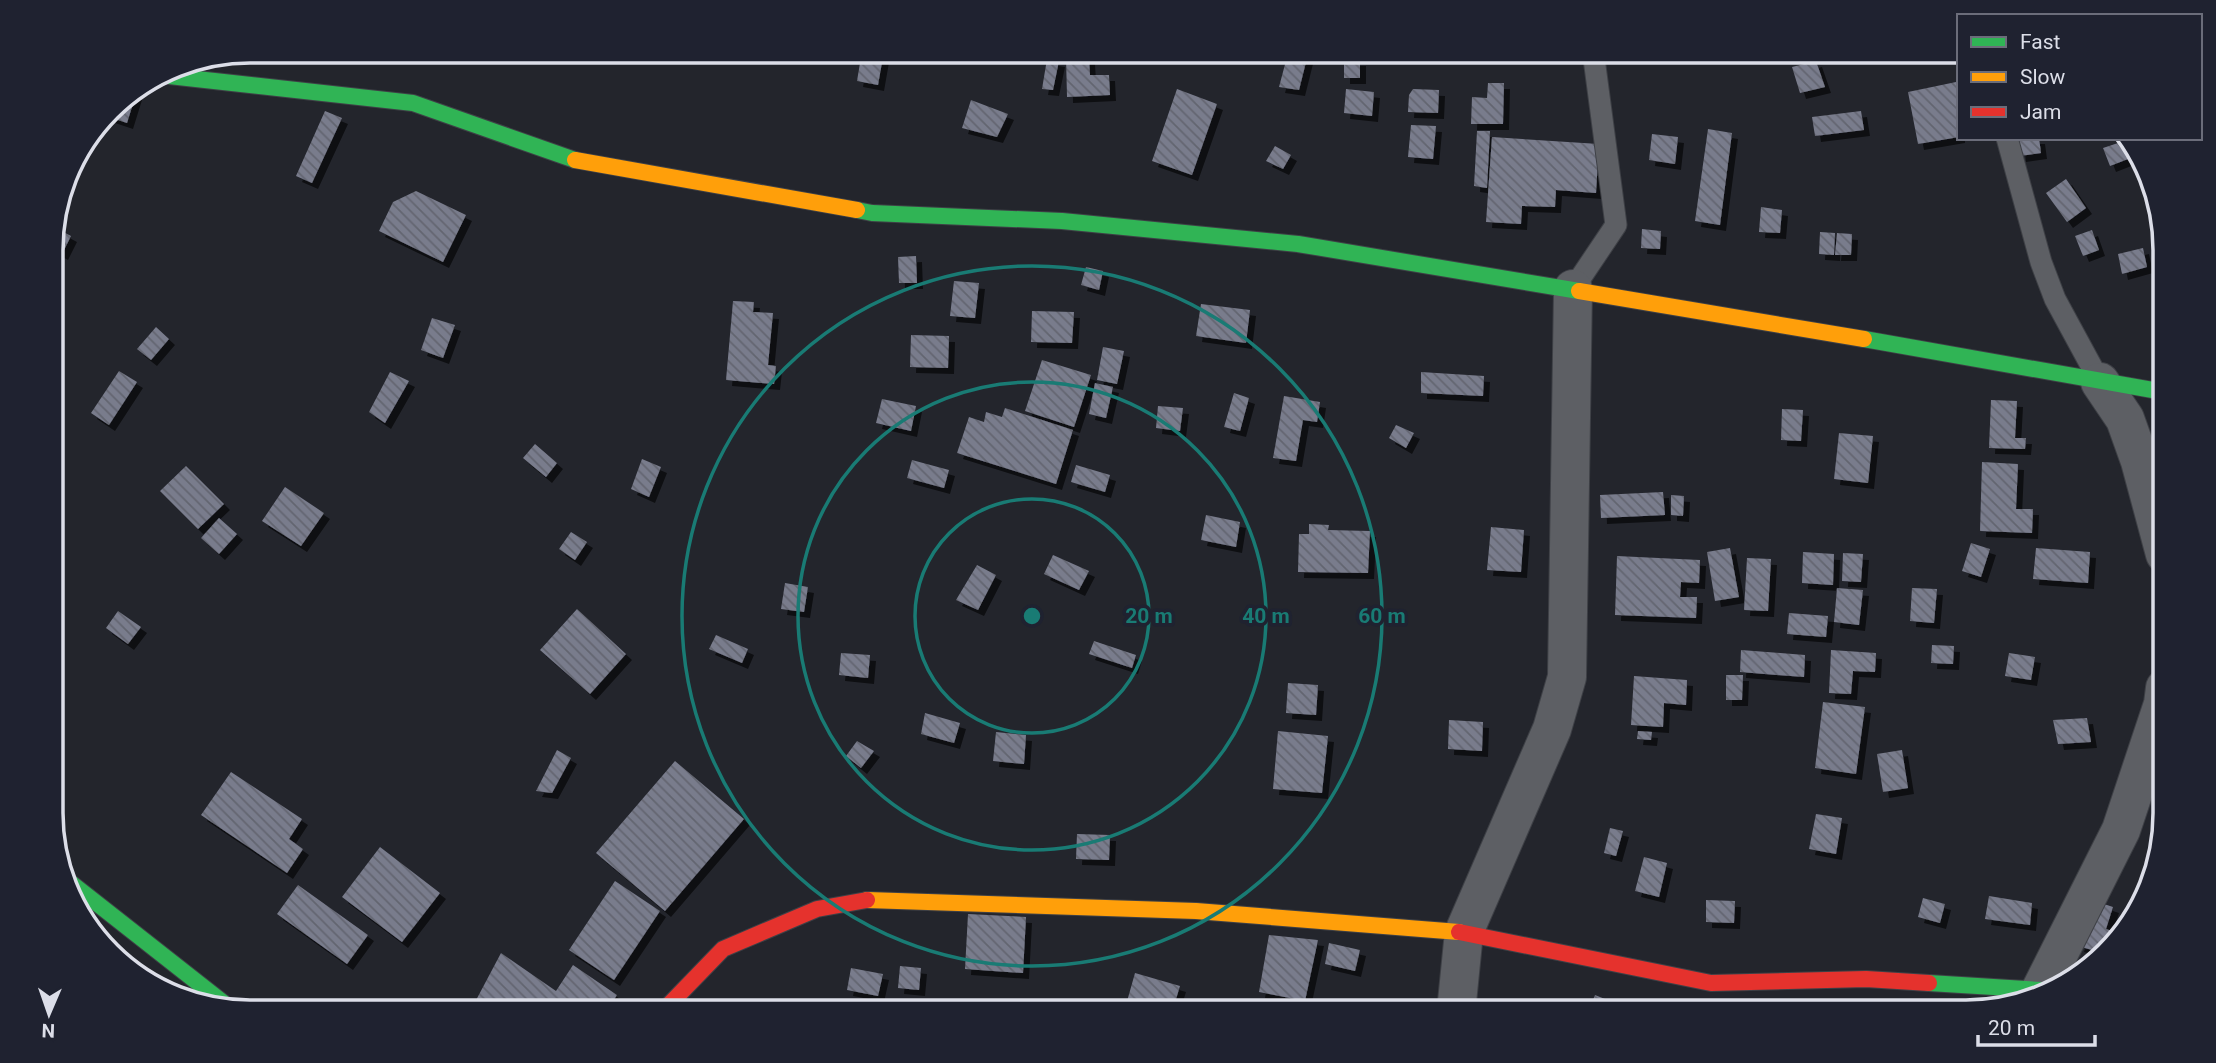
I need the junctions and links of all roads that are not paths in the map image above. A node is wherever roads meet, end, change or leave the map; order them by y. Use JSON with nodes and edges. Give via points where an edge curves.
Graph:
{"nodes":[{"id":1,"x":1596,"y":63,"type":"edge"},
{"id":2,"x":179,"y":77,"type":"edge"},
{"id":3,"x":2008,"y":140,"type":"edge"},
{"id":4,"x":1573,"y":289,"type":"junction"},
{"id":5,"x":2100,"y":382,"type":"junction"},
{"id":6,"x":2153,"y":390,"type":"edge"},
{"id":7,"x":2153,"y":509,"type":"edge"},
{"id":8,"x":2153,"y":732,"type":"edge"},
{"id":9,"x":80,"y":890,"type":"edge"},
{"id":10,"x":1464,"y":933,"type":"junction"},
{"id":11,"x":2045,"y":982,"type":"edge"},
{"id":12,"x":2028,"y":989,"type":"edge"},
{"id":13,"x":215,"y":996,"type":"edge"},
{"id":14,"x":674,"y":1000,"type":"edge"},
{"id":15,"x":1456,"y":1000,"type":"edge"}],
"edges":[{"from":1,"to":4,"type":"lane","via":[[1616,225]]},
{"from":2,"to":4,"type":"street","via":[[413,103],[572,160],[872,213],[1062,220],[1298,244]]},
{"from":3,"to":5,"type":"lane","via":[[2040,262]]},
{"from":4,"to":5,"type":"street"},
{"from":4,"to":10,"type":"street","via":[[1567,677],[1552,729]]},
{"from":5,"to":6,"type":"street"},
{"from":5,"to":7,"type":"street","via":[[2125,419]]},
{"from":8,"to":11,"type":"street","via":[[2121,830]]},
{"from":9,"to":13,"type":"street"},
{"from":10,"to":12,"type":"street","via":[[1711,983],[1866,979]]},
{"from":10,"to":14,"type":"street","via":[[1196,912],[873,899],[817,909],[723,949]]},
{"from":10,"to":15,"type":"street"}]}
